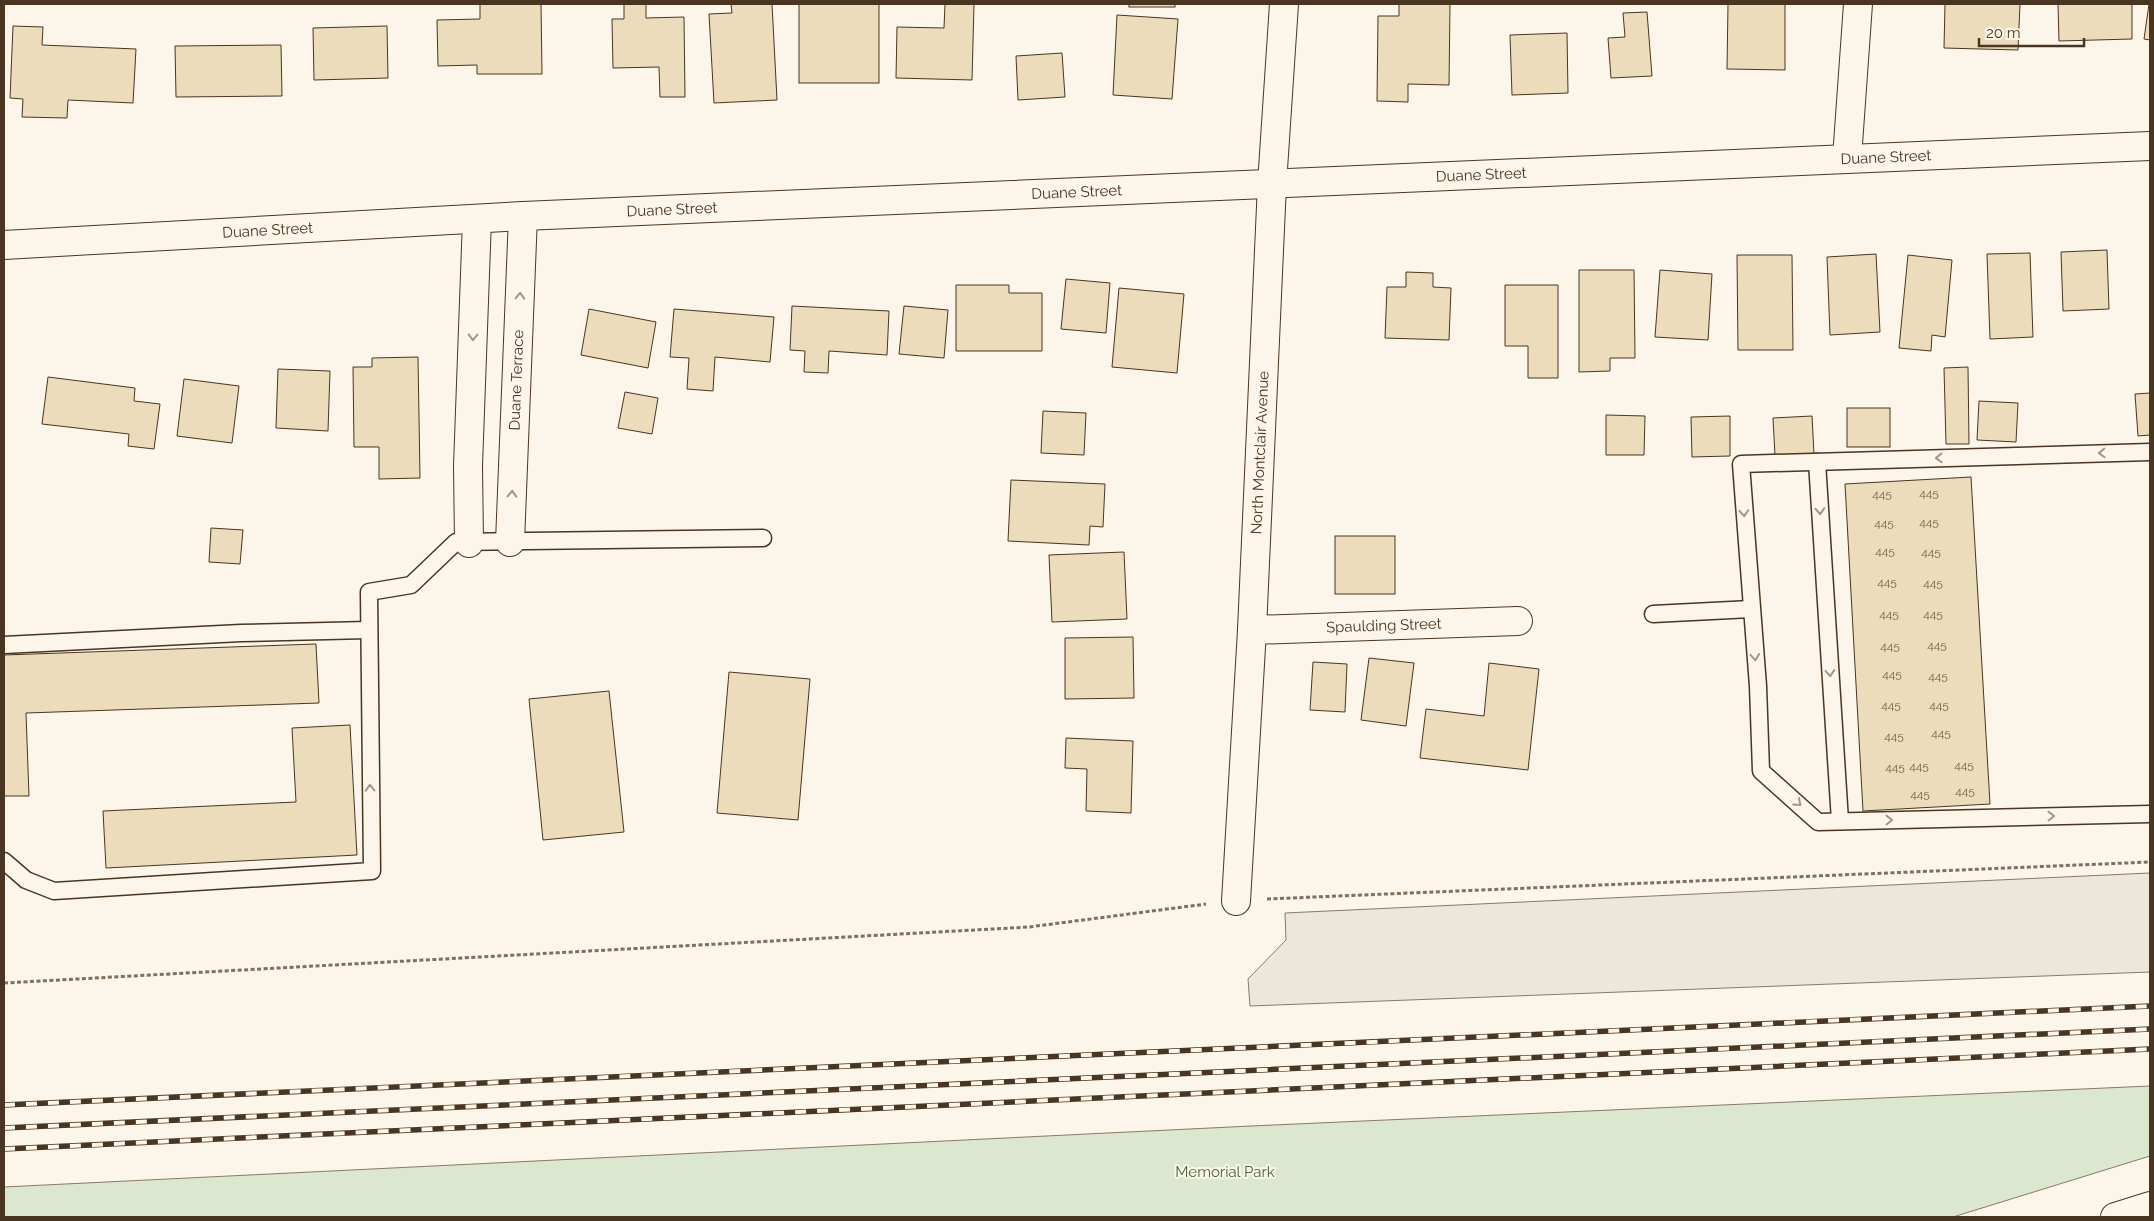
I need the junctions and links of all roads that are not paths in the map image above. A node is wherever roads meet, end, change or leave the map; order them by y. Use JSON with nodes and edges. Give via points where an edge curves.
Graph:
{"nodes":[{"id":1,"x":1284,"y":4,"type":"edge"},
{"id":2,"x":1858,"y":4,"type":"edge"},
{"id":3,"x":2150,"y":146,"type":"edge"},
{"id":4,"x":1848,"y":158,"type":"junction"},
{"id":5,"x":1272,"y":184,"type":"junction"},
{"id":6,"x":523,"y":216,"type":"junction"},
{"id":7,"x":478,"y":219,"type":"junction"},
{"id":8,"x":4,"y":245,"type":"edge"},
{"id":9,"x":2150,"y":452,"type":"edge"},
{"id":10,"x":1816,"y":462,"type":"junction"},
{"id":11,"x":763,"y":538,"type":"dead end"},
{"id":12,"x":469,"y":542,"type":"junction"},
{"id":13,"x":510,"y":542,"type":"junction"},
{"id":14,"x":1751,"y":609,"type":"junction"},
{"id":15,"x":1653,"y":614,"type":"dead end"},
{"id":16,"x":1518,"y":621,"type":"dead end"},
{"id":17,"x":368,"y":630,"type":"junction"},
{"id":18,"x":1252,"y":630,"type":"junction"},
{"id":19,"x":4,"y":645,"type":"edge"},
{"id":20,"x":2150,"y":814,"type":"edge"},
{"id":21,"x":1840,"y":821,"type":"junction"},
{"id":22,"x":4,"y":861,"type":"edge"},
{"id":23,"x":1236,"y":901,"type":"road end"},
{"id":24,"x":2150,"y":1206,"type":"edge"},
{"id":25,"x":2115,"y":1217,"type":"edge"}],
"edges":[{"from":1,"to":5,"type":"street","name":"North Montclair Avenue"},
{"from":2,"to":4,"type":"street"},
{"from":3,"to":4,"type":"street","name":"Duane Street"},
{"from":4,"to":5,"type":"street","name":"Duane Street"},
{"from":5,"to":6,"type":"street","name":"Duane Street"},
{"from":5,"to":18,"type":"street","name":"North Montclair Avenue"},
{"from":6,"to":7,"type":"street","name":"Duane Street"},
{"from":13,"to":6,"type":"street","name":"Duane Terrace","one_way":true},
{"from":7,"to":8,"type":"street","name":"Duane Street"},
{"from":7,"to":12,"type":"street","one_way":true,"via":[[468,466]]},
{"from":9,"to":10,"type":"lane","one_way":true},
{"from":10,"to":14,"type":"lane","one_way":true,"via":[[1741,464]]},
{"from":10,"to":21,"type":"lane","one_way":true},
{"from":11,"to":13,"type":"lane"},
{"from":12,"to":13,"type":"lane"},
{"from":12,"to":17,"type":"lane","via":[[456,542],[411,585],[369,592]]},
{"from":14,"to":15,"type":"lane"},
{"from":14,"to":21,"type":"lane","one_way":true,"via":[[1761,771],[1818,822]]},
{"from":16,"to":18,"type":"street","name":"Spaulding Street"},
{"from":17,"to":19,"type":"lane"},
{"from":22,"to":17,"type":"lane","one_way":true,"via":[[26,880],[54,891],[372,871]]},
{"from":18,"to":23,"type":"street","name":"North Montclair Avenue"},
{"from":21,"to":20,"type":"lane","one_way":true},
{"from":24,"to":25,"type":"street"}]}
